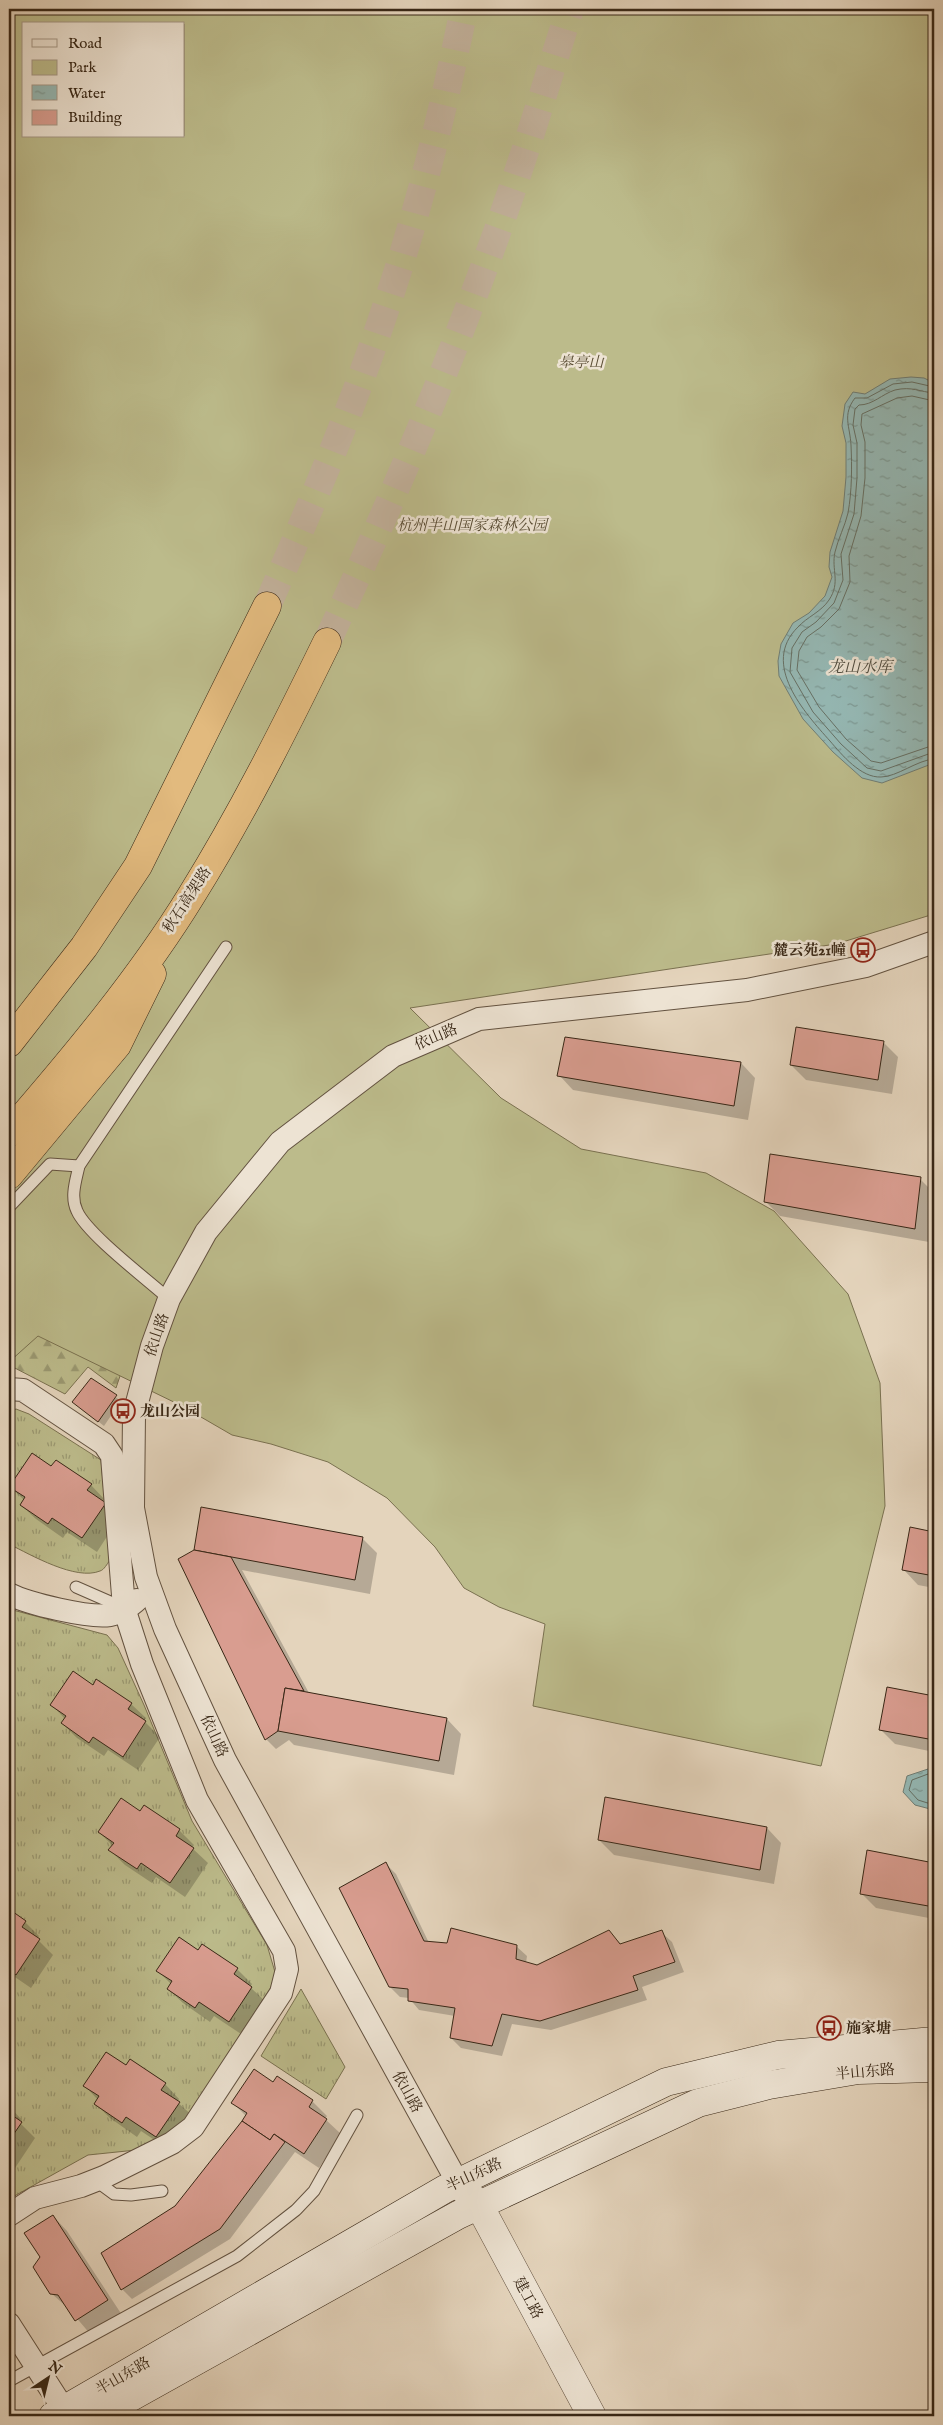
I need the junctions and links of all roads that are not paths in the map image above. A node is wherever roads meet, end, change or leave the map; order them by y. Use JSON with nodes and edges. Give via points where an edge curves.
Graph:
{"nodes":[{"id":1,"x":267,"y":606,"type":"tunnel mouth"},
{"id":2,"x":327,"y":642,"type":"tunnel mouth"},
{"id":3,"x":191,"y":897,"type":"junction"},
{"id":4,"x":934,"y":942,"type":"edge"},
{"id":5,"x":84,"y":947,"type":"junction"},
{"id":6,"x":226,"y":947,"type":"dead end"},
{"id":7,"x":9,"y":1018,"type":"edge"},
{"id":8,"x":9,"y":1043,"type":"edge"},
{"id":9,"x":9,"y":1133,"type":"edge"},
{"id":10,"x":79,"y":1166,"type":"junction"},
{"id":11,"x":9,"y":1175,"type":"edge"},
{"id":12,"x":9,"y":1207,"type":"edge"},
{"id":13,"x":170,"y":1299,"type":"junction"},
{"id":14,"x":9,"y":1390,"type":"edge"},
{"id":15,"x":149,"y":1586,"type":"junction"},
{"id":16,"x":76,"y":1587,"type":"dead end"},
{"id":17,"x":9,"y":1594,"type":"edge"},
{"id":18,"x":124,"y":1608,"type":"junction"},
{"id":19,"x":934,"y":2041,"type":"edge"},
{"id":20,"x":934,"y":2068,"type":"edge"},
{"id":21,"x":358,"y":2115,"type":"dead end"},
{"id":22,"x":95,"y":2180,"type":"junction"},
{"id":23,"x":458,"y":2184,"type":"junction"},
{"id":24,"x":162,"y":2191,"type":"dead end"},
{"id":25,"x":479,"y":2205,"type":"junction"},
{"id":26,"x":9,"y":2215,"type":"edge"},
{"id":27,"x":9,"y":2324,"type":"edge"},
{"id":28,"x":37,"y":2366,"type":"junction"},
{"id":29,"x":9,"y":2381,"type":"edge"},
{"id":30,"x":62,"y":2414,"type":"edge"},
{"id":31,"x":97,"y":2416,"type":"edge"},
{"id":32,"x":592,"y":2416,"type":"edge"}],
"edges":[{"from":1,"to":5,"type":"highway","via":[[138,866]]},
{"from":2,"to":3,"type":"highway","name":"秋石高架路","via":[[262,776]]},
{"from":3,"to":9,"type":"highway","name":"秋石高架路","via":[[130,984]]},
{"from":3,"to":11,"type":"highway","via":[[117,1046]]},
{"from":4,"to":13,"type":"street","name":"依山路","via":[[866,966],[747,990],[479,1019],[393,1056],[280,1142],[206,1232]]},
{"from":5,"to":7,"type":"highway"},
{"from":5,"to":8,"type":"highway"},
{"from":6,"to":10,"type":"lane"},
{"from":10,"to":12,"type":"lane","via":[[50,1164]]},
{"from":10,"to":13,"type":"lane","via":[[73,1196],[77,1212],[92,1231]]},
{"from":13,"to":15,"type":"street","name":"依山路","via":[[152,1346],[134,1414],[133,1508]]},
{"from":14,"to":18,"type":"street","via":[[23,1390],[104,1444],[112,1456]]},
{"from":15,"to":18,"type":"street","via":[[134,1603]]},
{"from":15,"to":23,"type":"street","name":"依山路","via":[[165,1629],[225,1760]]},
{"from":16,"to":18,"type":"lane"},
{"from":17,"to":18,"type":"street","via":[[22,1600],[82,1612],[112,1615]]},
{"from":18,"to":22,"type":"street","via":[[142,1664],[197,1800],[284,1951],[287,1970],[281,1993],[265,2020],[193,2127],[172,2144]]},
{"from":19,"to":23,"type":"main road","name":"半山东路","via":[[778,2055],[666,2082]]},
{"from":20,"to":25,"type":"main road","name":"半山东路","via":[[858,2070],[768,2084],[698,2103]]},
{"from":21,"to":28,"type":"lane","via":[[314,2191],[296,2210],[237,2256]]},
{"from":22,"to":24,"type":"lane","via":[[114,2194]]},
{"from":22,"to":26,"type":"street","via":[[35,2198]]},
{"from":23,"to":25,"type":"main road","name":"建工路"},
{"from":23,"to":30,"type":"main road","name":"半山东路","via":[[444,2189]]},
{"from":25,"to":31,"type":"main road","name":"半山东路"},
{"from":25,"to":32,"type":"main road","name":"建工路"},
{"from":27,"to":28,"type":"street"},
{"from":28,"to":29,"type":"lane"},
{"from":28,"to":30,"type":"street"}]}
